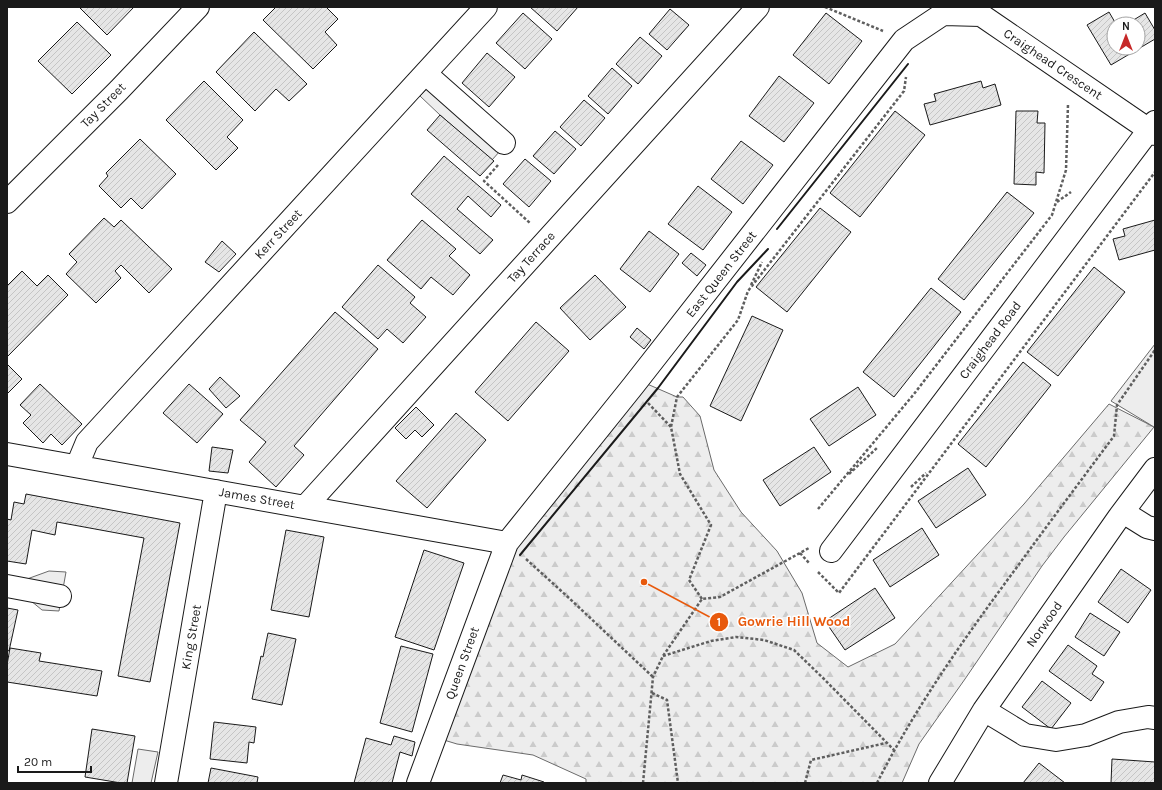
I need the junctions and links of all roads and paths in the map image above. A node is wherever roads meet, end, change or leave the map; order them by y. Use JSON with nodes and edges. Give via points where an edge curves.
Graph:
{"nodes":[{"id":1,"x":198,"y":7,"type":"edge"},
{"id":2,"x":486,"y":7,"type":"edge"},
{"id":3,"x":758,"y":7,"type":"edge"},
{"id":4,"x":825,"y":7,"type":"edge"},
{"id":5,"x":946,"y":11,"type":"edge"},
{"id":6,"x":904,"y":40,"type":"junction"},
{"id":7,"x":426,"y":74,"type":"junction"},
{"id":8,"x":1069,"y":75,"type":"junction"},
{"id":9,"x":1153,"y":129,"type":"edge"},
{"id":10,"x":503,"y":152,"type":"joint"},
{"id":11,"x":1155,"y":172,"type":"edge"},
{"id":12,"x":7,"y":202,"type":"edge"},
{"id":13,"x":548,"y":239,"type":"junction"},
{"id":14,"x":1155,"y":350,"type":"edge"},
{"id":15,"x":632,"y":386,"type":"junction"},
{"id":16,"x":671,"y":427,"type":"junction"},
{"id":17,"x":7,"y":454,"type":"edge"},
{"id":18,"x":77,"y":466,"type":"junction"},
{"id":19,"x":1155,"y":469,"type":"edge"},
{"id":20,"x":216,"y":491,"type":"junction"},
{"id":21,"x":306,"y":507,"type":"junction"},
{"id":22,"x":818,"y":509,"type":"dead end"},
{"id":23,"x":1123,"y":512,"type":"junction"},
{"id":24,"x":1155,"y":529,"type":"edge"},
{"id":25,"x":507,"y":543,"type":"junction"},
{"id":26,"x":820,"y":554,"type":"joint"},
{"id":27,"x":528,"y":561,"type":"dead end"},
{"id":28,"x":816,"y":570,"type":"dead end"},
{"id":29,"x":7,"y":586,"type":"edge"},
{"id":30,"x":60,"y":596,"type":"dead end"},
{"id":31,"x":702,"y":599,"type":"junction"},
{"id":32,"x":663,"y":656,"type":"junction"},
{"id":33,"x":654,"y":677,"type":"junction"},
{"id":34,"x":652,"y":693,"type":"junction"},
{"id":35,"x":984,"y":710,"type":"junction"},
{"id":36,"x":1155,"y":718,"type":"edge"},
{"id":37,"x":886,"y":743,"type":"junction"},
{"id":38,"x":894,"y":750,"type":"junction"},
{"id":39,"x":166,"y":783,"type":"edge"},
{"id":40,"x":418,"y":783,"type":"edge"},
{"id":41,"x":643,"y":783,"type":"edge"},
{"id":42,"x":678,"y":783,"type":"edge"},
{"id":43,"x":805,"y":783,"type":"edge"},
{"id":44,"x":877,"y":783,"type":"edge"},
{"id":45,"x":940,"y":783,"type":"edge"}],
"edges":[{"from":1,"to":12,"type":"street","name":"Tay Street"},
{"from":2,"to":7,"type":"street","name":"Kerr Street"},
{"from":3,"to":13,"type":"street","name":"Tay Terrace"},
{"from":4,"to":6,"type":"path"},
{"from":5,"to":6,"type":"street","name":"East Queen Street"},
{"from":5,"to":8,"type":"street","name":"Craighead Crescent","via":[[981,15]]},
{"from":6,"to":15,"type":"street","name":"East Queen Street"},
{"from":6,"to":16,"type":"path","via":[[908,59],[904,91],[748,291],[738,320],[677,397]]},
{"from":7,"to":10,"type":"street"},
{"from":7,"to":18,"type":"street","name":"Kerr Street","via":[[87,442]]},
{"from":8,"to":9,"type":"street","name":"Craighead Crescent"},
{"from":8,"to":22,"type":"path","via":[[1066,170],[1052,216],[914,394]]},
{"from":9,"to":26,"type":"street","name":"Craighead Road"},
{"from":10,"to":13,"type":"path","via":[[484,181]]},
{"from":11,"to":28,"type":"path","via":[[839,593]]},
{"from":13,"to":21,"type":"street","name":"Tay Terrace"},
{"from":14,"to":38,"type":"path","via":[[1117,405],[1114,436],[936,680]]},
{"from":15,"to":16,"type":"path"},
{"from":15,"to":25,"type":"street","name":"East Queen Street"},
{"from":16,"to":31,"type":"path","via":[[680,474],[712,524],[689,580]]},
{"from":17,"to":18,"type":"street","name":"James Street"},
{"from":18,"to":20,"type":"street","name":"James Street"},
{"from":19,"to":23,"type":"street","name":"Norwood"},
{"from":20,"to":21,"type":"street","name":"James Street"},
{"from":20,"to":39,"type":"street","name":"King Street"},
{"from":21,"to":25,"type":"street","name":"James Street"},
{"from":23,"to":24,"type":"street"},
{"from":23,"to":35,"type":"street","name":"Norwood"},
{"from":25,"to":40,"type":"street","name":"Queen Street"},
{"from":26,"to":31,"type":"path","via":[[720,597]]},
{"from":27,"to":33,"type":"path"},
{"from":29,"to":30,"type":"street"},
{"from":31,"to":32,"type":"path"},
{"from":32,"to":33,"type":"path"},
{"from":32,"to":37,"type":"path","via":[[712,641],[736,637],[764,640],[794,650]]},
{"from":33,"to":34,"type":"path"},
{"from":34,"to":41,"type":"path"},
{"from":34,"to":42,"type":"path","via":[[667,700]]},
{"from":35,"to":36,"type":"street","via":[[1025,735],[1056,740],[1086,735],[1120,722]]},
{"from":35,"to":45,"type":"street","name":"Norwood"},
{"from":37,"to":38,"type":"path"},
{"from":37,"to":43,"type":"path","via":[[811,760]]},
{"from":38,"to":44,"type":"path"}]}
